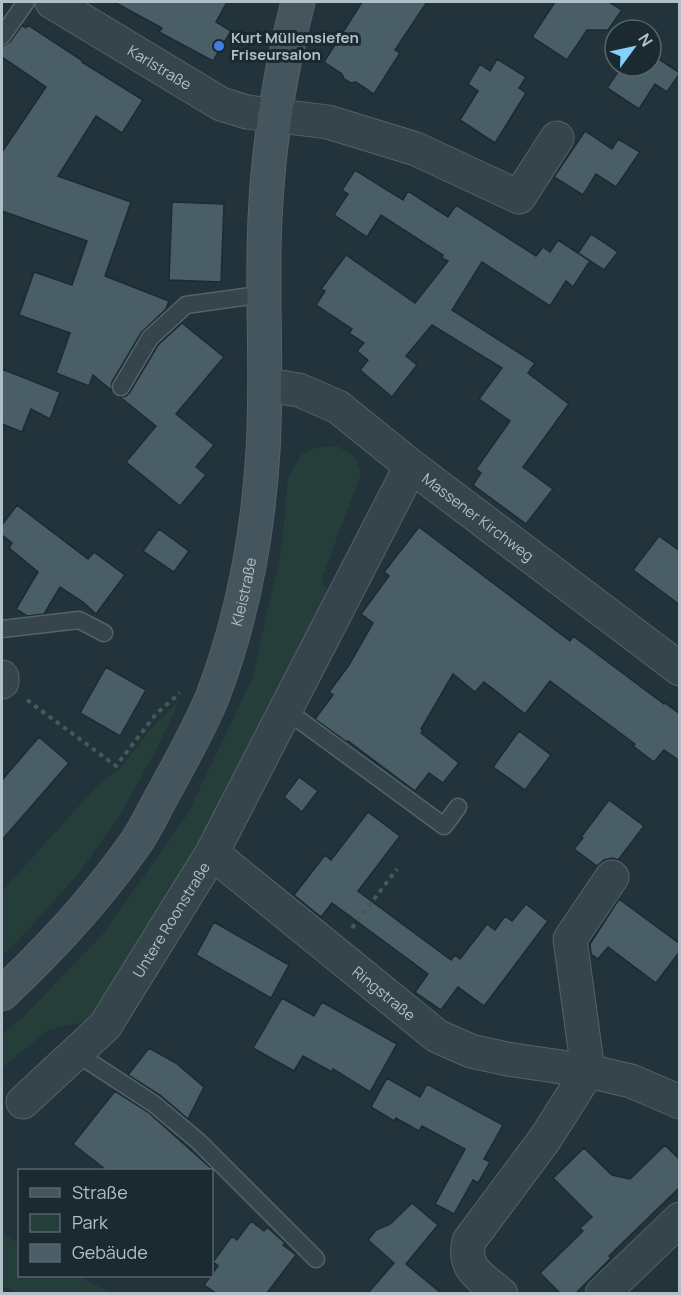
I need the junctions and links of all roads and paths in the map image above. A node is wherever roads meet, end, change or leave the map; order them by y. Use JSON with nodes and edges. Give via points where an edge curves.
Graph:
{"nodes":[{"id":1,"x":26,"y":2,"type":"edge"},
{"id":2,"x":52,"y":2,"type":"edge"},
{"id":3,"x":298,"y":2,"type":"edge"},
{"id":4,"x":2,"y":36,"type":"edge"},
{"id":5,"x":274,"y":115,"type":"junction"},
{"id":6,"x":557,"y":138,"type":"dead end"},
{"id":7,"x":265,"y":294,"type":"junction"},
{"id":8,"x":266,"y":385,"type":"junction"},
{"id":9,"x":121,"y":387,"type":"dead end"},
{"id":10,"x":411,"y":466,"type":"junction"},
{"id":11,"x":2,"y":629,"type":"edge"},
{"id":12,"x":104,"y":633,"type":"dead end"},
{"id":13,"x":680,"y":669,"type":"edge"},
{"id":14,"x":2,"y":680,"type":"edge"},
{"id":15,"x":183,"y":690,"type":"dead end"},
{"id":16,"x":286,"y":711,"type":"junction"},
{"id":17,"x":458,"y":807,"type":"dead end"},
{"id":18,"x":212,"y":853,"type":"junction"},
{"id":19,"x":397,"y":869,"type":"dead end"},
{"id":20,"x":612,"y":878,"type":"dead end"},
{"id":21,"x":333,"y":952,"type":"junction"},
{"id":22,"x":2,"y":994,"type":"edge"},
{"id":23,"x":76,"y":1053,"type":"junction"},
{"id":24,"x":588,"y":1071,"type":"junction"},
{"id":25,"x":23,"y":1102,"type":"dead end"},
{"id":26,"x":680,"y":1102,"type":"edge"},
{"id":27,"x":680,"y":1219,"type":"edge"},
{"id":28,"x":316,"y":1259,"type":"dead end"},
{"id":29,"x":501,"y":1293,"type":"edge"},
{"id":30,"x":602,"y":1293,"type":"edge"}],
"edges":[{"from":1,"to":4,"type":"lane"},
{"from":2,"to":5,"type":"street","name":"Karlstraße","via":[[221,104]]},
{"from":3,"to":5,"type":"main road","name":"Kleistraße"},
{"from":5,"to":6,"type":"street","via":[[328,122],[416,149],[519,197]]},
{"from":5,"to":7,"type":"main road","name":"Kleistraße","via":[[264,250]]},
{"from":7,"to":8,"type":"main road","name":"Kleistraße"},
{"from":7,"to":9,"type":"lane","via":[[186,305],[150,338]]},
{"from":8,"to":10,"type":"street","name":"Massener Kirchweg","via":[[299,390],[338,407]]},
{"from":8,"to":22,"type":"main road","name":"Kleistraße","via":[[253,543],[230,640],[211,699],[137,840],[88,904]]},
{"from":10,"to":13,"type":"street","name":"Massener Kirchweg"},
{"from":10,"to":16,"type":"street","name":"Untere Roonstraße"},
{"from":11,"to":12,"type":"lane","via":[[80,620]]},
{"from":14,"to":15,"type":"path","via":[[116,766],[156,714]]},
{"from":16,"to":17,"type":"lane","via":[[444,826]]},
{"from":16,"to":18,"type":"street","name":"Untere Roonstraße"},
{"from":18,"to":21,"type":"street","name":"Ringstraße"},
{"from":18,"to":23,"type":"street","name":"Untere Roonstraße","via":[[105,1026]]},
{"from":19,"to":21,"type":"path"},
{"from":20,"to":24,"type":"street","via":[[570,939]]},
{"from":21,"to":24,"type":"street","name":"Ringstraße","via":[[437,1036],[471,1052]]},
{"from":23,"to":25,"type":"street","name":"Untere Roonstraße"},
{"from":23,"to":28,"type":"lane","via":[[154,1104],[198,1141]]},
{"from":24,"to":26,"type":"street","name":"Ringstraße","via":[[631,1081]]},
{"from":24,"to":29,"type":"street","via":[[545,1139],[469,1241],[468,1262]]},
{"from":27,"to":30,"type":"street"}]}
